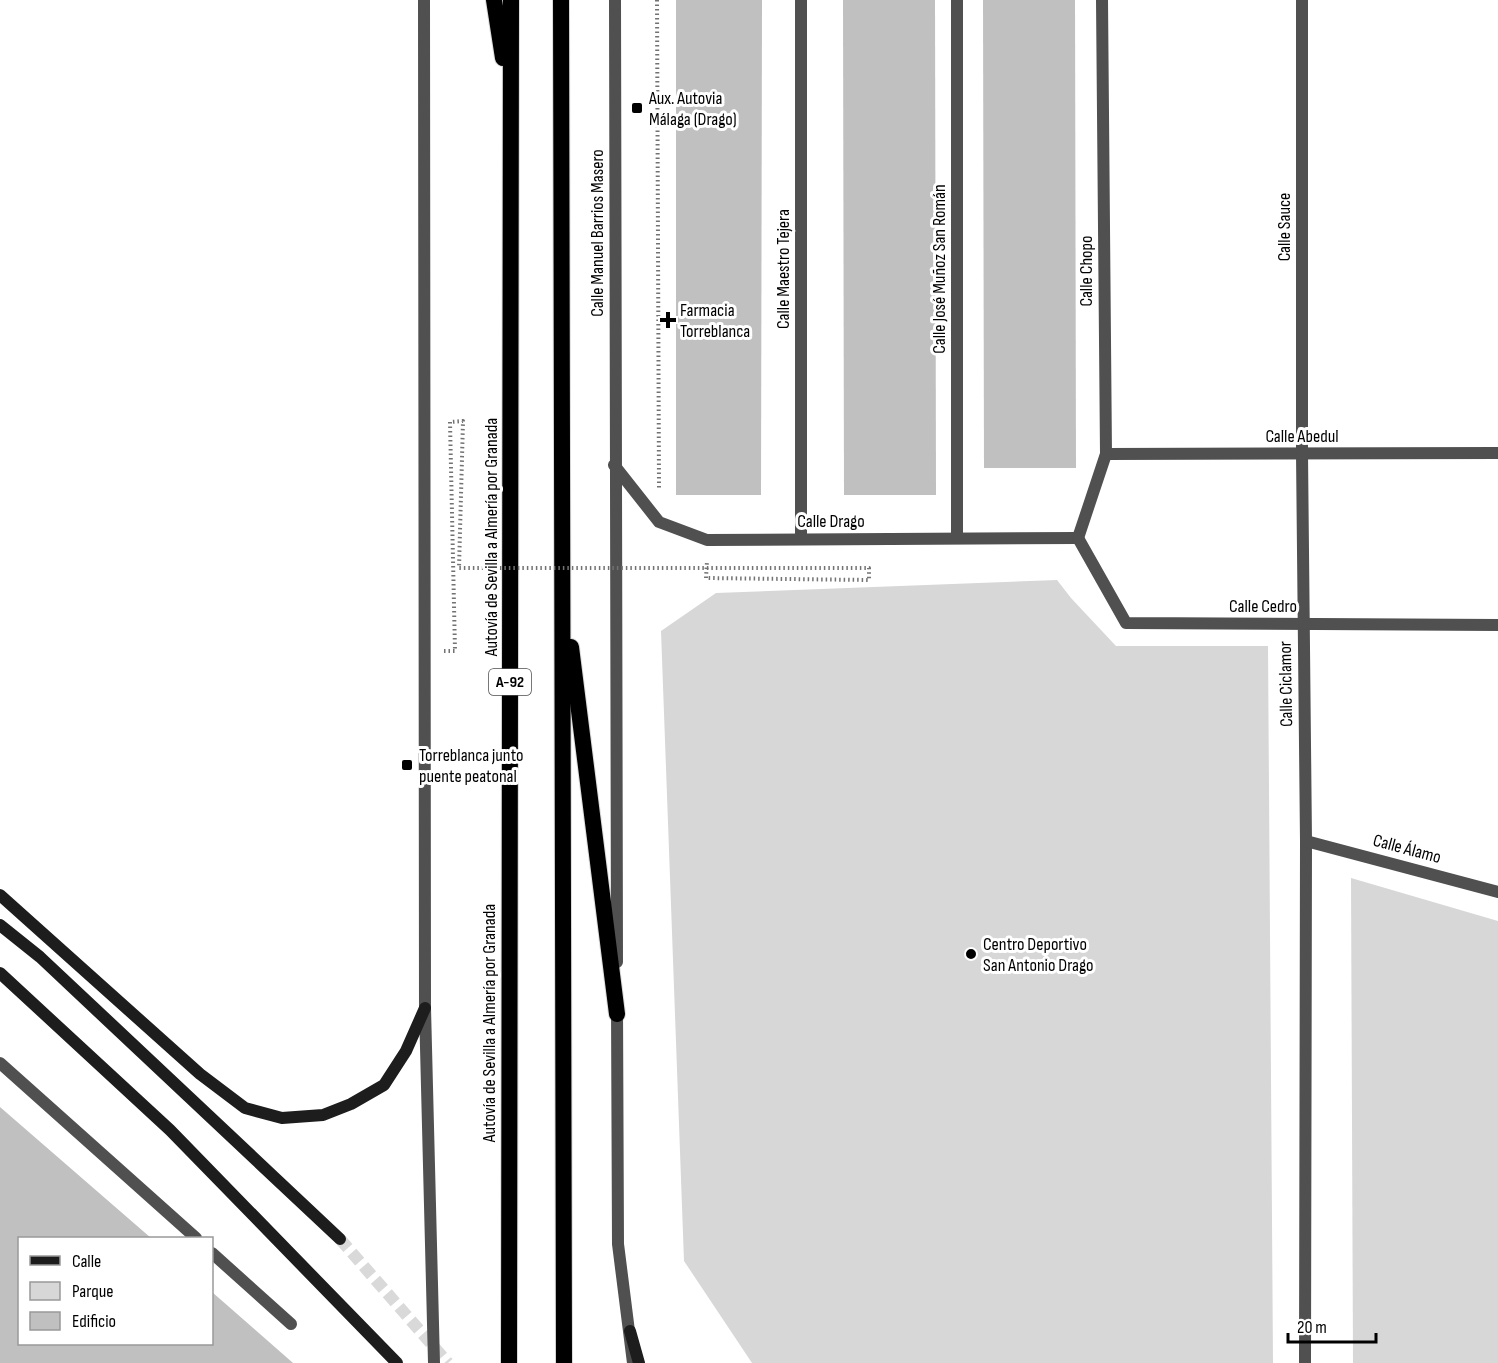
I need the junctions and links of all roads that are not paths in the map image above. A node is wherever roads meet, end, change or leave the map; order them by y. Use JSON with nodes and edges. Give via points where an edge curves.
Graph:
{"nodes":[{"id":1,"x":424,"y":0,"type":"edge"},
{"id":2,"x":495,"y":0,"type":"edge"},
{"id":3,"x":511,"y":0,"type":"edge"},
{"id":4,"x":561,"y":0,"type":"edge"},
{"id":5,"x":615,"y":0,"type":"edge"},
{"id":6,"x":801,"y":0,"type":"edge"},
{"id":7,"x":957,"y":0,"type":"edge"},
{"id":8,"x":1102,"y":0,"type":"edge"},
{"id":9,"x":1302,"y":0,"type":"edge"},
{"id":10,"x":512,"y":117,"type":"junction"},
{"id":11,"x":1498,"y":453,"type":"edge"},
{"id":12,"x":1106,"y":454,"type":"junction"},
{"id":13,"x":1302,"y":454,"type":"junction"},
{"id":14,"x":614,"y":465,"type":"junction"},
{"id":15,"x":957,"y":538,"type":"junction"},
{"id":16,"x":1078,"y":538,"type":"junction"},
{"id":17,"x":801,"y":539,"type":"junction"},
{"id":18,"x":562,"y":574,"type":"junction"},
{"id":19,"x":1303,"y":625,"type":"junction"},
{"id":20,"x":1498,"y":626,"type":"edge"},
{"id":21,"x":1306,"y":841,"type":"junction"},
{"id":22,"x":1498,"y":892,"type":"edge"},
{"id":23,"x":0,"y":895,"type":"edge"},
{"id":24,"x":0,"y":925,"type":"edge"},
{"id":25,"x":0,"y":973,"type":"edge"},
{"id":26,"x":425,"y":1008,"type":"junction"},
{"id":27,"x":617,"y":1014,"type":"junction"},
{"id":28,"x":0,"y":1063,"type":"edge"},
{"id":29,"x":194,"y":1237,"type":"edge"},
{"id":30,"x":340,"y":1239,"type":"tunnel mouth"},
{"id":31,"x":213,"y":1254,"type":"edge"},
{"id":32,"x":291,"y":1324,"type":"dead end"},
{"id":33,"x":630,"y":1331,"type":"junction"},
{"id":34,"x":397,"y":1363,"type":"edge"},
{"id":35,"x":434,"y":1363,"type":"edge"},
{"id":36,"x":509,"y":1363,"type":"edge"},
{"id":37,"x":564,"y":1363,"type":"edge"},
{"id":38,"x":633,"y":1363,"type":"edge"},
{"id":39,"x":639,"y":1363,"type":"edge"},
{"id":40,"x":1305,"y":1363,"type":"edge"}],
"edges":[{"from":1,"to":26,"type":"street"},
{"from":2,"to":10,"type":"highway"},
{"from":3,"to":10,"type":"highway","name":"Autovía de Sevilla a Almería por Granada","number":"A-92"},
{"from":4,"to":18,"type":"highway"},
{"from":5,"to":14,"type":"street","name":"Calle Manuel Barrios Masero"},
{"from":6,"to":17,"type":"street","name":"Calle Maestro Tejera"},
{"from":7,"to":15,"type":"street","name":"Calle José Muñoz San Román"},
{"from":8,"to":12,"type":"street","name":"Calle Chopo"},
{"from":9,"to":13,"type":"street","name":"Calle Sauce"},
{"from":10,"to":36,"type":"highway","name":"Autovía de Sevilla a Almería por Granada","number":"A-92"},
{"from":11,"to":13,"type":"street","name":"Calle Abedul"},
{"from":12,"to":13,"type":"street","name":"Calle Abedul"},
{"from":12,"to":16,"type":"street","name":"Calle Chopo"},
{"from":13,"to":19,"type":"street","name":"Calle Ciclamor"},
{"from":14,"to":17,"type":"street","name":"Calle Drago","via":[[659,522],[707,540]]},
{"from":14,"to":27,"type":"street","name":"Calle Manuel Barrios Masero"},
{"from":15,"to":16,"type":"street","name":"Calle Drago"},
{"from":15,"to":17,"type":"street","name":"Calle Drago"},
{"from":16,"to":19,"type":"street","name":"Calle Cedro","via":[[1126,623]]},
{"from":18,"to":27,"type":"highway"},
{"from":18,"to":37,"type":"highway"},
{"from":19,"to":20,"type":"street","name":"Calle Cedro"},
{"from":19,"to":21,"type":"street","name":"Calle Ciclamor"},
{"from":21,"to":22,"type":"street","name":"Calle Álamo"},
{"from":21,"to":40,"type":"street","name":"Calle Ciclamor"},
{"from":23,"to":26,"type":"main road","via":[[200,1074],[254,1111],[282,1118],[323,1115],[384,1085],[406,1051]]},
{"from":24,"to":30,"type":"main road","via":[[40,957]]},
{"from":25,"to":34,"type":"main road","via":[[170,1130]]},
{"from":26,"to":35,"type":"street"},
{"from":27,"to":33,"type":"street","name":"Calle Manuel Barrios Masero","via":[[618,1244]]},
{"from":28,"to":29,"type":"street"},
{"from":31,"to":32,"type":"street"},
{"from":33,"to":38,"type":"street","name":"Calle Manuel Barrios Masero"},
{"from":33,"to":39,"type":"main road"}]}
